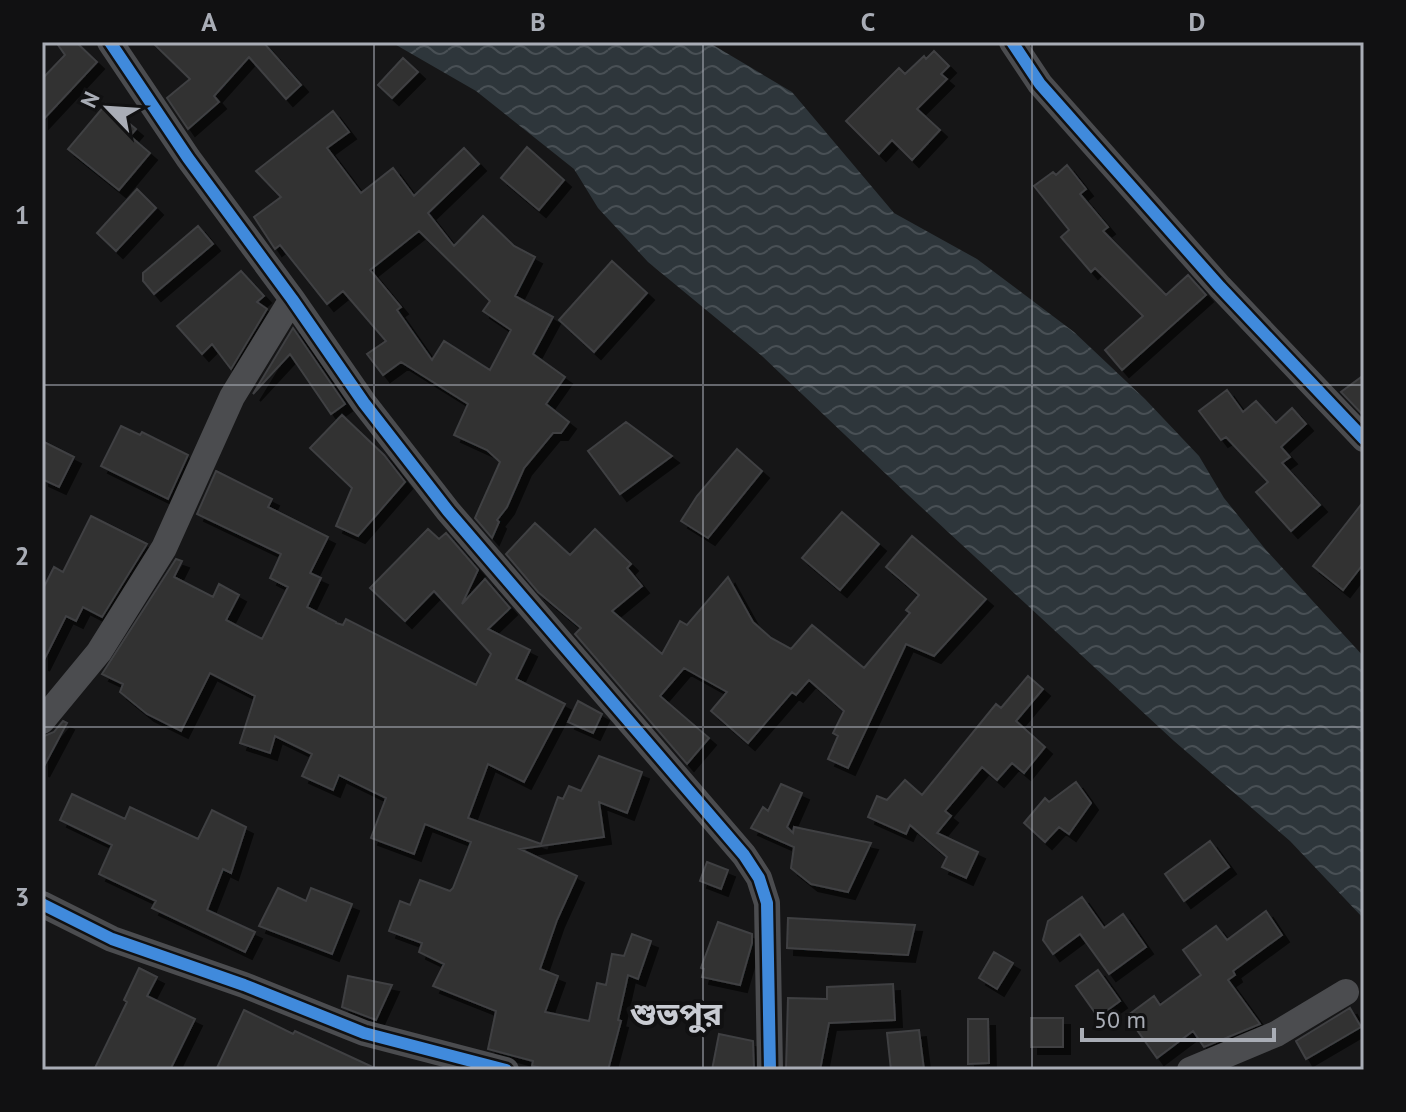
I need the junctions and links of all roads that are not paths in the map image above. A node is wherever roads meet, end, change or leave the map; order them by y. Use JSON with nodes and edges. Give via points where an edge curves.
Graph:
{"nodes":[{"id":1,"x":110,"y":42,"type":"edge"},
{"id":2,"x":1012,"y":42,"type":"edge"},
{"id":3,"x":292,"y":299,"type":"junction"},
{"id":4,"x":1364,"y":439,"type":"edge"},
{"id":5,"x":42,"y":721,"type":"edge"},
{"id":6,"x":42,"y":904,"type":"edge"},
{"id":7,"x":1346,"y":992,"type":"dead end"},
{"id":8,"x":506,"y":1070,"type":"edge"},
{"id":9,"x":770,"y":1070,"type":"edge"},
{"id":10,"x":1190,"y":1070,"type":"edge"}],
"edges":[{"from":1,"to":3,"type":"street"},
{"from":2,"to":4,"type":"street","via":[[1040,84]]},
{"from":3,"to":5,"type":"street","via":[[232,397],[164,548],[99,652]]},
{"from":3,"to":9,"type":"street","via":[[448,511],[759,878],[767,903]]},
{"from":6,"to":8,"type":"street","via":[[112,939],[364,1033]]},
{"from":7,"to":10,"type":"street","via":[[1276,1034]]}]}
